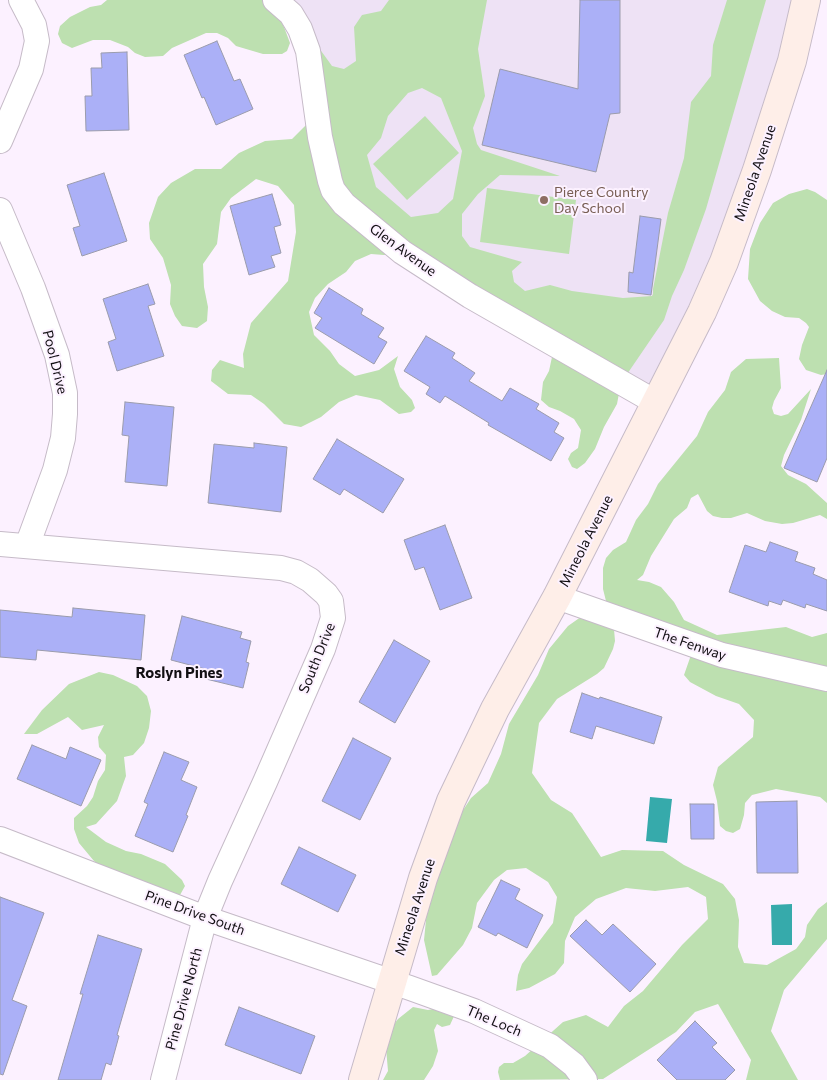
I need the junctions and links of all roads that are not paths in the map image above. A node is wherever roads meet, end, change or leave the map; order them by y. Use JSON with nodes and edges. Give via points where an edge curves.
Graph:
{"nodes":[{"id":1,"x":21,"y":0,"type":"edge"},
{"id":2,"x":275,"y":0,"type":"edge"},
{"id":3,"x":806,"y":0,"type":"edge"},
{"id":4,"x":0,"y":140,"type":"edge"},
{"id":5,"x":0,"y":210,"type":"edge"},
{"id":6,"x":657,"y":403,"type":"junction"},
{"id":7,"x":0,"y":544,"type":"edge"},
{"id":8,"x":27,"y":546,"type":"junction"},
{"id":9,"x":557,"y":597,"type":"junction"},
{"id":10,"x":827,"y":679,"type":"edge"},
{"id":11,"x":0,"y":839,"type":"edge"},
{"id":12,"x":205,"y":918,"type":"junction"},
{"id":13,"x":391,"y":982,"type":"junction"},
{"id":14,"x":163,"y":1080,"type":"edge"},
{"id":15,"x":363,"y":1080,"type":"edge"},
{"id":16,"x":584,"y":1080,"type":"edge"}],
"edges":[{"from":1,"to":4,"type":"street","via":[[34,25],[37,41],[32,69]]},
{"from":2,"to":6,"type":"street","name":"Glen Avenue","via":[[291,14],[308,51],[330,181],[344,204],[402,252],[470,296]]},
{"from":3,"to":6,"type":"main road","name":"Mineola Avenue","via":[[792,61],[724,262]]},
{"from":5,"to":8,"type":"street","name":"Pool Drive","via":[[33,288],[57,356],[65,393],[63,438],[55,470]]},
{"from":6,"to":9,"type":"main road","name":"Mineola Avenue"},
{"from":7,"to":8,"type":"street","name":"South Drive"},
{"from":8,"to":12,"type":"street","name":"South Drive","via":[[281,568],[310,580],[330,601],[333,618],[323,649]]},
{"from":9,"to":10,"type":"street","name":"The Fenway","via":[[722,656]]},
{"from":9,"to":13,"type":"main road","name":"Mineola Avenue","via":[[495,710],[451,801]]},
{"from":11,"to":12,"type":"street","name":"Pine Drive South"},
{"from":12,"to":13,"type":"street","name":"Pine Drive South"},
{"from":12,"to":14,"type":"street","name":"Pine Drive North"},
{"from":13,"to":15,"type":"main road","name":"Mineola Avenue"},
{"from":13,"to":16,"type":"street","name":"The Loch","via":[[474,1011],[532,1037],[563,1055]]}]}
